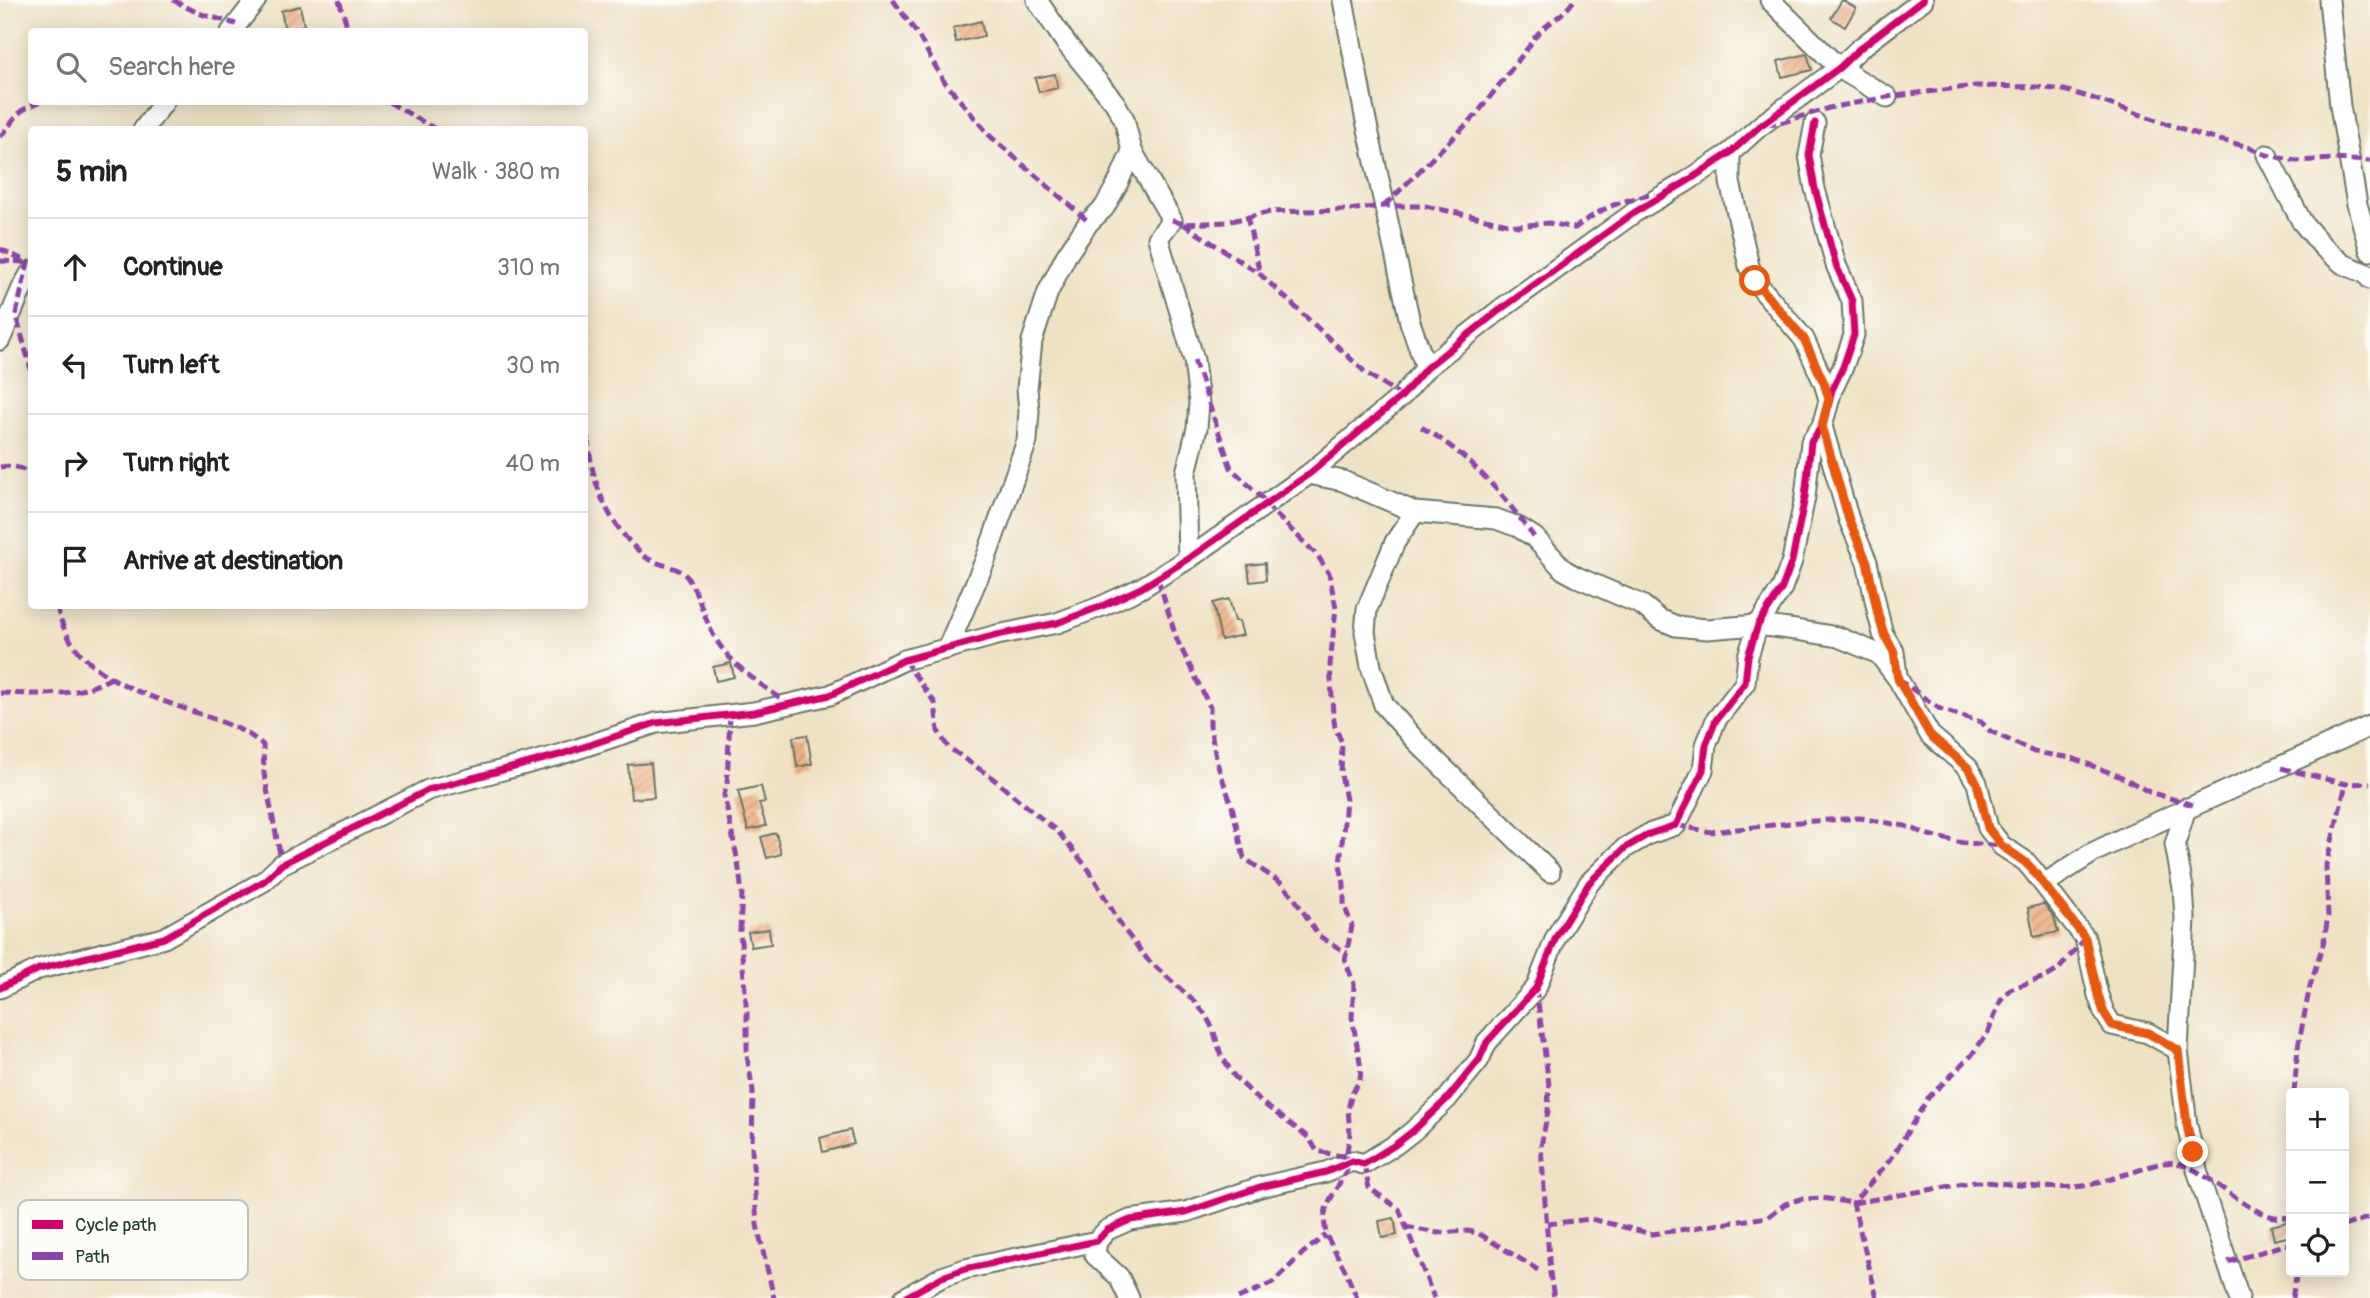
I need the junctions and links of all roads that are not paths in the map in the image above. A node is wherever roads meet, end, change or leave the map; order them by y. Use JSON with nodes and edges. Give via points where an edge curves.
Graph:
{"nodes":[{"id":1,"x":256,"y":0,"type":"edge"},
{"id":2,"x":1037,"y":0,"type":"edge"},
{"id":3,"x":1343,"y":0,"type":"edge"},
{"id":4,"x":1770,"y":0,"type":"edge"},
{"id":5,"x":1923,"y":0,"type":"edge"},
{"id":6,"x":2329,"y":0,"type":"edge"},
{"id":7,"x":234,"y":28,"type":"edge"},
{"id":8,"x":1839,"y":68,"type":"junction"},
{"id":9,"x":1887,"y":97,"type":"dead end"},
{"id":10,"x":162,"y":105,"type":"edge"},
{"id":11,"x":1815,"y":123,"type":"dead end"},
{"id":12,"x":146,"y":126,"type":"edge"},
{"id":13,"x":1132,"y":151,"type":"junction"},
{"id":14,"x":1730,"y":153,"type":"junction"},
{"id":15,"x":2267,"y":155,"type":"dead end"},
{"id":16,"x":2370,"y":251,"type":"edge"},
{"id":17,"x":28,"y":278,"type":"edge"},
{"id":18,"x":2370,"y":279,"type":"edge"},
{"id":19,"x":0,"y":340,"type":"edge"},
{"id":20,"x":1426,"y":368,"type":"junction"},
{"id":21,"x":1829,"y":399,"type":"junction"},
{"id":22,"x":1822,"y":426,"type":"junction"},
{"id":23,"x":1308,"y":474,"type":"junction"},
{"id":24,"x":1415,"y":512,"type":"junction"},
{"id":25,"x":1188,"y":559,"type":"junction"},
{"id":26,"x":1758,"y":625,"type":"junction"},
{"id":27,"x":947,"y":649,"type":"junction"},
{"id":28,"x":1898,"y":679,"type":"junction"},
{"id":29,"x":2370,"y":726,"type":"edge"},
{"id":30,"x":2186,"y":808,"type":"junction"},
{"id":31,"x":1549,"y":872,"type":"dead end"},
{"id":32,"x":2044,"y":884,"type":"junction"},
{"id":33,"x":0,"y":988,"type":"edge"},
{"id":34,"x":2178,"y":1050,"type":"junction"},
{"id":35,"x":1097,"y":1241,"type":"junction"},
{"id":36,"x":904,"y":1298,"type":"edge"},
{"id":37,"x":1129,"y":1298,"type":"edge"},
{"id":38,"x":2239,"y":1298,"type":"edge"}],
"edges":[{"from":1,"to":7,"type":"street"},
{"from":2,"to":13,"type":"street","via":[[1115,103]]},
{"from":3,"to":20,"type":"street","via":[[1407,308]]},
{"from":4,"to":8,"type":"street"},
{"from":5,"to":8,"type":"street"},
{"from":6,"to":16,"type":"street","via":[[2340,106]]},
{"from":8,"to":9,"type":"street"},
{"from":8,"to":14,"type":"street"},
{"from":10,"to":12,"type":"street"},
{"from":11,"to":21,"type":"street","via":[[1809,155],[1815,189],[1836,265],[1852,301],[1854,335]]},
{"from":13,"to":25,"type":"street","via":[[1172,220],[1158,237],[1194,361],[1199,403],[1186,473]]},
{"from":13,"to":27,"type":"street","via":[[1104,208],[1066,256],[1048,292],[1032,341],[1027,441],[985,561]]},
{"from":14,"to":20,"type":"street","via":[[1635,212]]},
{"from":14,"to":21,"type":"street","via":[[1730,182],[1755,281],[1804,339]]},
{"from":15,"to":18,"type":"street","via":[[2288,199],[2323,247]]},
{"from":17,"to":19,"type":"street"},
{"from":20,"to":23,"type":"street","via":[[1402,396]]},
{"from":21,"to":22,"type":"street"},
{"from":22,"to":26,"type":"street","via":[[1811,442],[1792,561],[1782,588]]},
{"from":22,"to":28,"type":"street","via":[[1849,520],[1867,562]]},
{"from":23,"to":24,"type":"street","via":[[1343,481]]},
{"from":23,"to":25,"type":"street"},
{"from":24,"to":26,"type":"street","via":[[1496,519],[1518,527],[1534,537],[1564,570],[1642,605],[1675,626]]},
{"from":24,"to":31,"type":"street","via":[[1395,542],[1367,609],[1365,632],[1371,667],[1384,705]]},
{"from":25,"to":27,"type":"street","via":[[1102,607],[1057,623]]},
{"from":26,"to":28,"type":"street","via":[[1838,637],[1860,645],[1879,654]]},
{"from":26,"to":35,"type":"street","via":[[1745,683],[1716,720],[1703,770],[1676,825],[1625,848],[1590,883],[1556,937],[1536,988],[1487,1042],[1479,1060],[1447,1099],[1395,1145],[1364,1164],[1352,1161],[1186,1212],[1130,1220],[1107,1230]]},
{"from":27,"to":33,"type":"street","via":[[904,660],[830,695],[754,712],[656,723],[428,790],[282,863],[264,881],[164,938],[38,969]]},
{"from":28,"to":32,"type":"street","via":[[1930,735],[1968,768],[1977,783],[1988,828]]},
{"from":29,"to":30,"type":"street"},
{"from":30,"to":32,"type":"street","via":[[2092,853]]},
{"from":30,"to":34,"type":"street","via":[[2175,844],[2185,918]]},
{"from":32,"to":34,"type":"street","via":[[2085,938],[2098,995],[2112,1025],[2148,1033]]},
{"from":34,"to":38,"type":"street","via":[[2197,1170]]},
{"from":35,"to":36,"type":"street","via":[[965,1269]]},
{"from":35,"to":37,"type":"street","via":[[1095,1255],[1119,1278]]}]}
